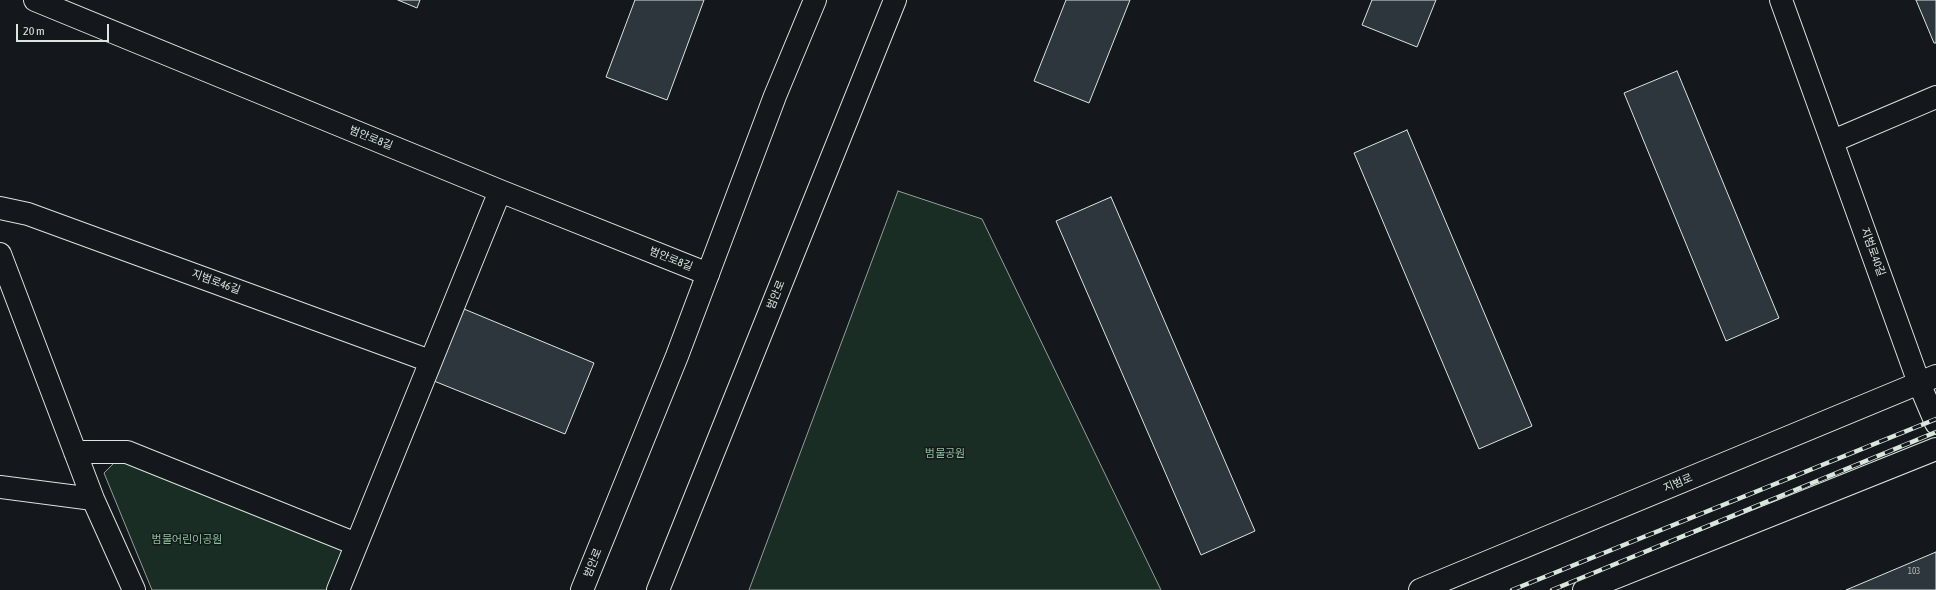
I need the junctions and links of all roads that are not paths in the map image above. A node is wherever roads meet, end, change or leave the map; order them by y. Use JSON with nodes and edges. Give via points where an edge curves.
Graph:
{"nodes":[{"id":1,"x":35,"y":0,"type":"edge"},
{"id":2,"x":815,"y":0,"type":"edge"},
{"id":3,"x":895,"y":0,"type":"edge"},
{"id":4,"x":1781,"y":0,"type":"edge"},
{"id":5,"x":1936,"y":97,"type":"edge"},
{"id":6,"x":1829,"y":131,"type":"junction"},
{"id":7,"x":500,"y":191,"type":"junction"},
{"id":8,"x":0,"y":208,"type":"edge"},
{"id":9,"x":0,"y":254,"type":"edge"},
{"id":10,"x":708,"y":274,"type":"junction"},
{"id":11,"x":430,"y":361,"type":"junction"},
{"id":12,"x":1928,"y":380,"type":"edge"},
{"id":13,"x":1936,"y":423,"type":"edge"},
{"id":14,"x":1936,"y":449,"type":"edge"},
{"id":15,"x":75,"y":452,"type":"junction"},
{"id":16,"x":0,"y":487,"type":"edge"},
{"id":17,"x":93,"y":499,"type":"junction"},
{"id":18,"x":356,"y":544,"type":"junction"},
{"id":19,"x":134,"y":590,"type":"edge"},
{"id":20,"x":338,"y":590,"type":"edge"},
{"id":21,"x":582,"y":590,"type":"edge"},
{"id":22,"x":658,"y":590,"type":"edge"},
{"id":23,"x":1420,"y":590,"type":"edge"},
{"id":24,"x":1584,"y":590,"type":"edge"}],
"edges":[{"from":1,"to":7,"type":"street","name":"범안로8길"},
{"from":2,"to":10,"type":"street","name":"범안로","via":[[775,96]]},
{"from":3,"to":22,"type":"street","name":"범안로"},
{"from":4,"to":6,"type":"street","name":"지범로40길"},
{"from":5,"to":6,"type":"street"},
{"from":6,"to":12,"type":"street","name":"지범로40길"},
{"from":7,"to":10,"type":"street","name":"범안로8길"},
{"from":7,"to":11,"type":"street"},
{"from":8,"to":11,"type":"street","name":"지범로46길","via":[[28,214]]},
{"from":9,"to":15,"type":"street"},
{"from":10,"to":21,"type":"street","name":"범안로"},
{"from":11,"to":18,"type":"street"},
{"from":12,"to":13,"type":"street","name":"지범로40길"},
{"from":12,"to":23,"type":"street","name":"지범로"},
{"from":14,"to":24,"type":"street"},
{"from":15,"to":17,"type":"street"},
{"from":15,"to":18,"type":"street","via":[[127,452]]},
{"from":16,"to":17,"type":"street"},
{"from":17,"to":19,"type":"street"},
{"from":18,"to":20,"type":"street"}]}
